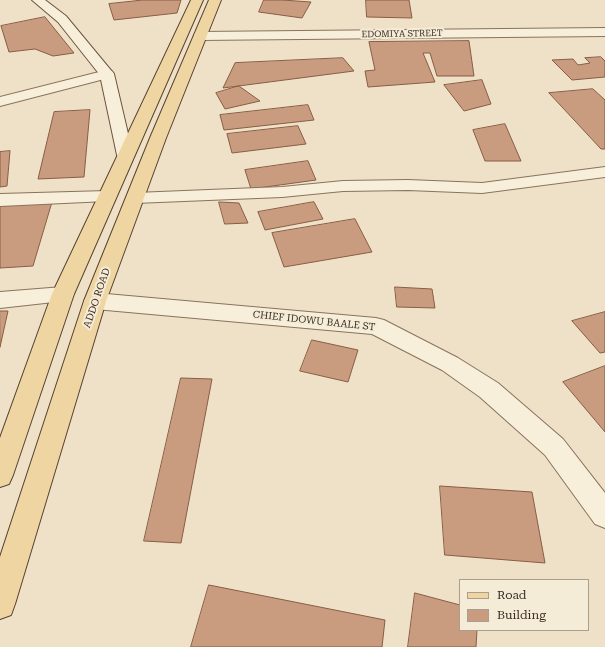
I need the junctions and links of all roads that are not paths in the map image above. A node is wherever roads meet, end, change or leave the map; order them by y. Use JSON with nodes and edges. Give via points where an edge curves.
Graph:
{"nodes":[{"id":1,"x":38,"y":0,"type":"edge"},
{"id":2,"x":197,"y":0,"type":"edge"},
{"id":3,"x":214,"y":0,"type":"edge"},
{"id":4,"x":605,"y":32,"type":"edge"},
{"id":5,"x":200,"y":36,"type":"junction"},
{"id":6,"x":107,"y":74,"type":"junction"},
{"id":7,"x":0,"y":102,"type":"edge"},
{"id":8,"x":125,"y":155,"type":"junction"},
{"id":9,"x":605,"y":172,"type":"edge"},
{"id":10,"x":107,"y":196,"type":"junction"},
{"id":11,"x":135,"y":198,"type":"junction"},
{"id":12,"x":0,"y":200,"type":"edge"},
{"id":13,"x":63,"y":294,"type":"junction"},
{"id":14,"x":0,"y":300,"type":"edge"},
{"id":15,"x":95,"y":301,"type":"junction"},
{"id":16,"x":0,"y":475,"type":"edge"},
{"id":17,"x":605,"y":515,"type":"edge"},
{"id":18,"x":0,"y":604,"type":"edge"}],
"edges":[{"from":1,"to":6,"type":"street","via":[[62,19]]},
{"from":2,"to":8,"type":"main road"},
{"from":3,"to":5,"type":"main road","name":"ADDO ROAD"},
{"from":4,"to":5,"type":"street","name":"EDOMIYA STREET"},
{"from":5,"to":11,"type":"main road","name":"ADDO ROAD"},
{"from":6,"to":7,"type":"street"},
{"from":6,"to":8,"type":"street"},
{"from":8,"to":10,"type":"main road"},
{"from":9,"to":11,"type":"street","via":[[482,188],[343,186],[282,192]]},
{"from":10,"to":12,"type":"street"},
{"from":10,"to":13,"type":"main road"},
{"from":11,"to":15,"type":"main road","name":"ADDO ROAD"},
{"from":13,"to":14,"type":"street"},
{"from":13,"to":16,"type":"main road"},
{"from":15,"to":17,"type":"street","name":"CHIEF IDOWU BAALE ST","via":[[376,326],[450,364],[489,390],[554,447]]},
{"from":15,"to":18,"type":"main road","name":"ADDO ROAD"}]}
